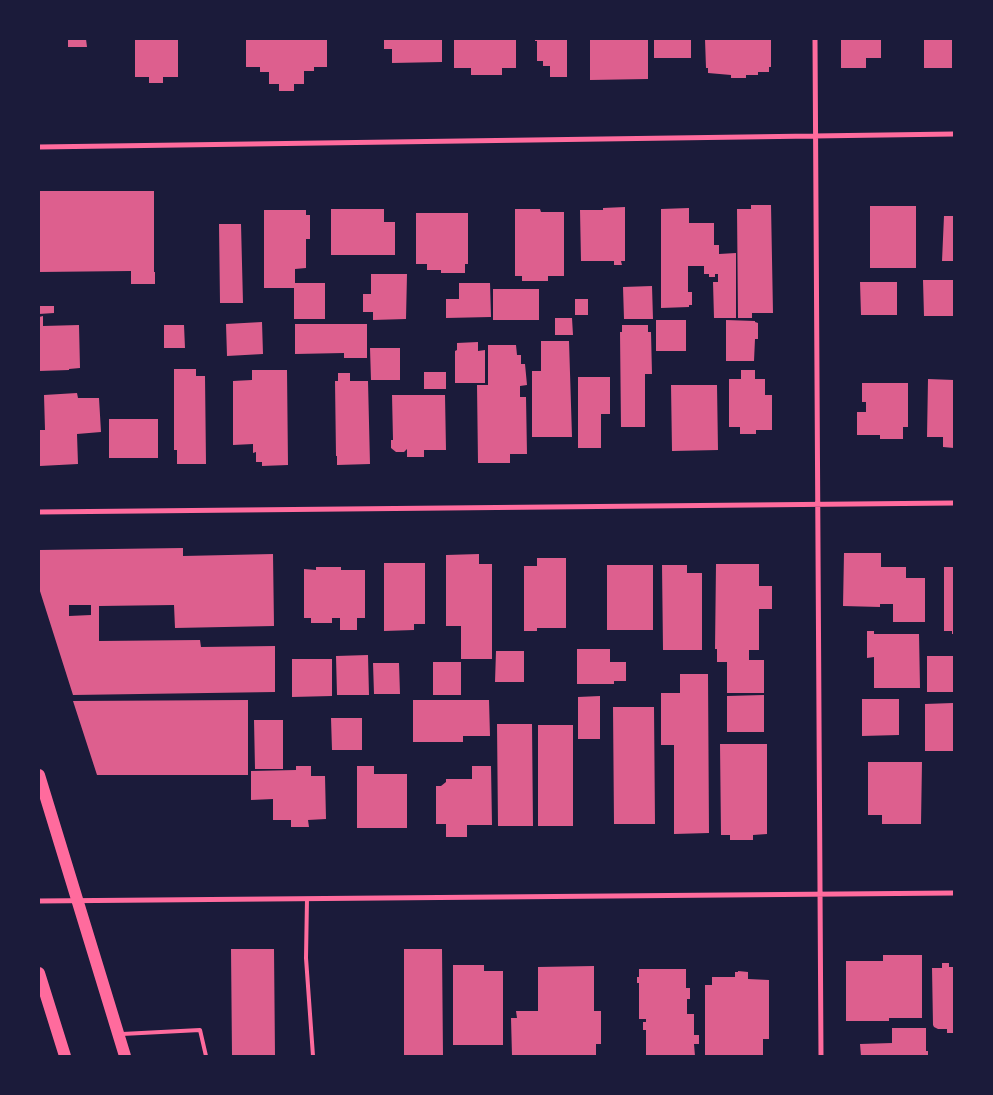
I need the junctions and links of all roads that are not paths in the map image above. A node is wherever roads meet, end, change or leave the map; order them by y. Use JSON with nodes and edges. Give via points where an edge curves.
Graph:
{"nodes":[{"id":1,"x":815,"y":39,"type":"edge"},
{"id":2,"x":954,"y":134,"type":"edge"},
{"id":3,"x":815,"y":135,"type":"junction"},
{"id":4,"x":39,"y":147,"type":"edge"},
{"id":5,"x":954,"y":503,"type":"edge"},
{"id":6,"x":818,"y":504,"type":"junction"},
{"id":7,"x":39,"y":512,"type":"edge"},
{"id":8,"x":39,"y":775,"type":"edge"},
{"id":9,"x":954,"y":893,"type":"edge"},
{"id":10,"x":820,"y":894,"type":"junction"},
{"id":11,"x":307,"y":899,"type":"junction"},
{"id":12,"x":39,"y":901,"type":"edge"},
{"id":13,"x":77,"y":901,"type":"junction"},
{"id":14,"x":39,"y":972,"type":"edge"},
{"id":15,"x":118,"y":1034,"type":"junction"},
{"id":16,"x":65,"y":1056,"type":"edge"},
{"id":17,"x":125,"y":1056,"type":"edge"},
{"id":18,"x":206,"y":1056,"type":"edge"},
{"id":19,"x":313,"y":1056,"type":"edge"},
{"id":20,"x":821,"y":1056,"type":"edge"}],
"edges":[{"from":1,"to":3,"type":"street"},
{"from":2,"to":3,"type":"street"},
{"from":3,"to":4,"type":"street"},
{"from":3,"to":6,"type":"street"},
{"from":5,"to":6,"type":"street"},
{"from":6,"to":7,"type":"street"},
{"from":6,"to":10,"type":"street"},
{"from":8,"to":13,"type":"main road"},
{"from":9,"to":10,"type":"street"},
{"from":10,"to":11,"type":"street"},
{"from":10,"to":20,"type":"street"},
{"from":11,"to":13,"type":"street"},
{"from":11,"to":19,"type":"lane","via":[[306,958]]},
{"from":12,"to":13,"type":"street"},
{"from":13,"to":15,"type":"main road"},
{"from":14,"to":16,"type":"main road"},
{"from":15,"to":17,"type":"main road"},
{"from":15,"to":18,"type":"lane","via":[[200,1030]]}]}
